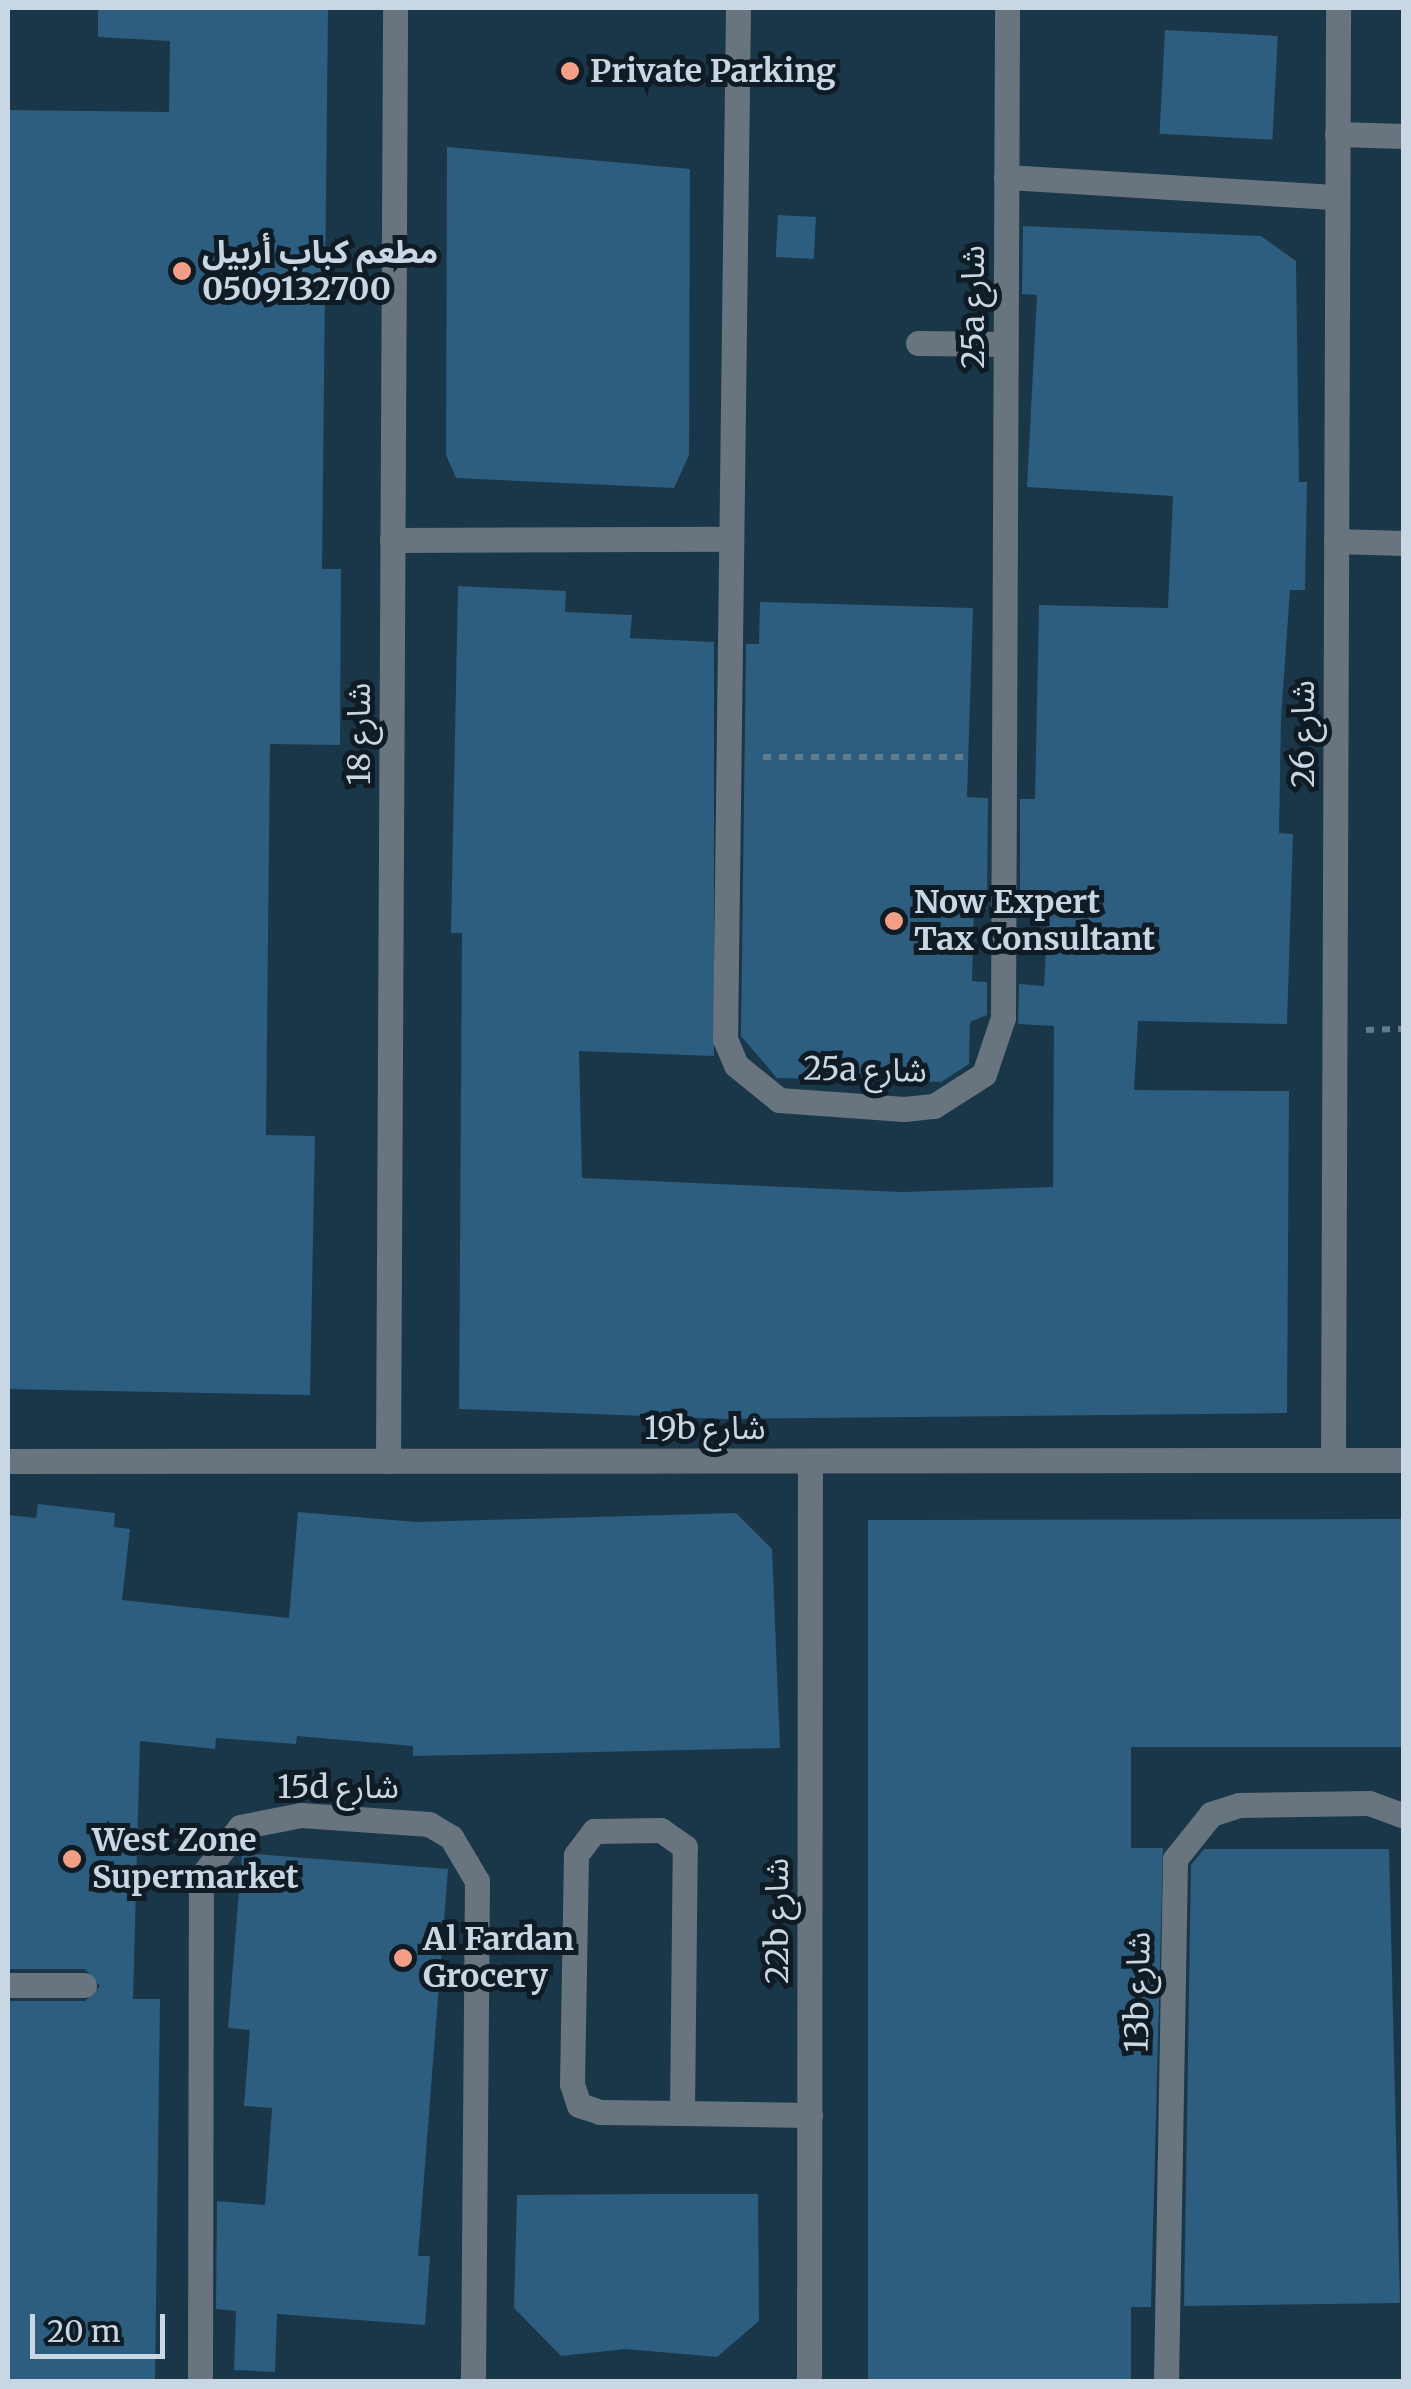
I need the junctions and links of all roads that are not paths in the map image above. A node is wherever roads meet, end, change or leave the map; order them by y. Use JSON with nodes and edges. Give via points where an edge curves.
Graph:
{"nodes":[{"id":1,"x":395,"y":8,"type":"edge"},
{"id":2,"x":738,"y":8,"type":"edge"},
{"id":3,"x":1006,"y":8,"type":"edge"},
{"id":4,"x":1338,"y":8,"type":"edge"},
{"id":5,"x":1337,"y":134,"type":"junction"},
{"id":6,"x":1404,"y":136,"type":"edge"},
{"id":7,"x":1006,"y":177,"type":"junction"},
{"id":8,"x":1337,"y":197,"type":"junction"},
{"id":9,"x":918,"y":342,"type":"dead end"},
{"id":10,"x":1005,"y":344,"type":"junction"},
{"id":11,"x":730,"y":539,"type":"junction"},
{"id":12,"x":392,"y":540,"type":"junction"},
{"id":13,"x":1336,"y":541,"type":"junction"},
{"id":14,"x":1404,"y":543,"type":"edge"},
{"id":15,"x":810,"y":1460,"type":"junction"},
{"id":16,"x":1333,"y":1460,"type":"junction"},
{"id":17,"x":1404,"y":1460,"type":"edge"},
{"id":18,"x":8,"y":1461,"type":"edge"},
{"id":19,"x":388,"y":1461,"type":"junction"},
{"id":20,"x":1404,"y":1816,"type":"edge"},
{"id":21,"x":8,"y":1985,"type":"edge"},
{"id":22,"x":84,"y":1985,"type":"dead end"},
{"id":23,"x":682,"y":2113,"type":"junction"},
{"id":24,"x":810,"y":2114,"type":"junction"},
{"id":25,"x":200,"y":2382,"type":"edge"},
{"id":26,"x":473,"y":2382,"type":"edge"},
{"id":27,"x":808,"y":2382,"type":"edge"},
{"id":28,"x":1166,"y":2382,"type":"edge"}],
"edges":[{"from":1,"to":12,"type":"street","name":"شارع 18"},
{"from":2,"to":11,"type":"street","name":"25a شارع"},
{"from":3,"to":7,"type":"street","name":"25a شارع"},
{"from":4,"to":5,"type":"street","name":"شارع 26"},
{"from":5,"to":6,"type":"street"},
{"from":5,"to":8,"type":"street","name":"شارع 26"},
{"from":7,"to":8,"type":"street"},
{"from":7,"to":10,"type":"street","name":"25a شارع"},
{"from":8,"to":13,"type":"street","name":"شارع 26"},
{"from":9,"to":10,"type":"street"},
{"from":10,"to":11,"type":"street","name":"25a شارع","via":[[998,1047],[961,1094],[904,1109],[779,1100],[736,1065],[724,1012]]},
{"from":11,"to":12,"type":"street"},
{"from":12,"to":19,"type":"street","name":"شارع 18"},
{"from":13,"to":14,"type":"street"},
{"from":13,"to":16,"type":"street","name":"شارع 26"},
{"from":15,"to":16,"type":"street","name":"19b شارع"},
{"from":15,"to":19,"type":"street","name":"19b شارع"},
{"from":15,"to":24,"type":"street","name":"22b شارع"},
{"from":16,"to":17,"type":"street","name":"19b شارع"},
{"from":18,"to":19,"type":"street","name":"19b شارع"},
{"from":20,"to":28,"type":"street","name":"13b شارع","via":[[1369,1803],[1239,1805],[1211,1814],[1175,1859]]},
{"from":21,"to":22,"type":"street"},
{"from":23,"to":23,"type":"street","via":[[588,2111],[573,2095],[576,1855],[594,1831],[661,1830],[685,1847]]},
{"from":23,"to":24,"type":"street"},
{"from":24,"to":27,"type":"street","name":"22b شارع"},
{"from":25,"to":26,"type":"street","name":"15d شارع","via":[[200,1876],[240,1828],[301,1815],[429,1824],[451,1837],[477,1880]]}]}
